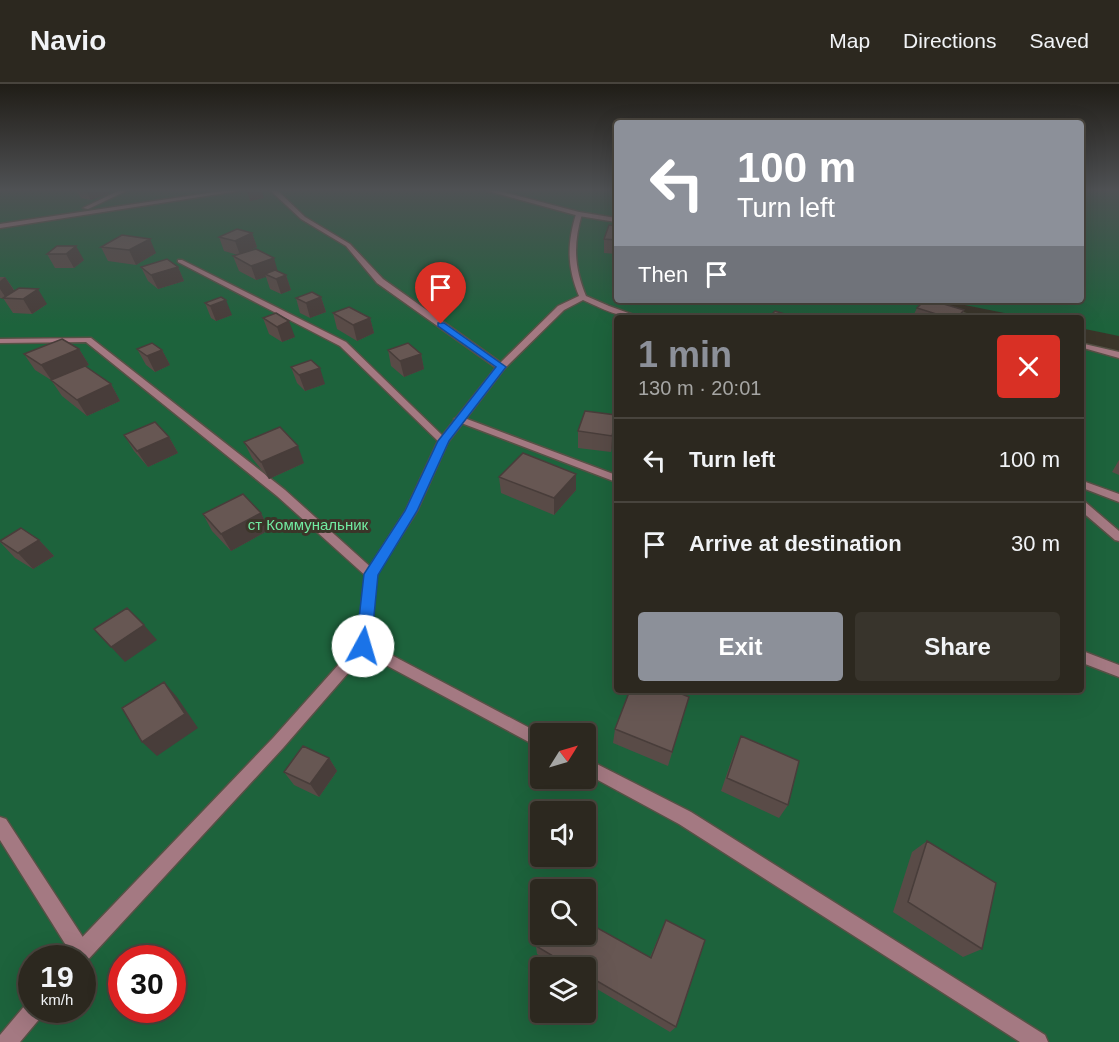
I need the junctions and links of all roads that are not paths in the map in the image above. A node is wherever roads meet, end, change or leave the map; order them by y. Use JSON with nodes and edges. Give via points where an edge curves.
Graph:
{"nodes":[{"id":1,"x":333,"y":236,"type":"edge"},
{"id":2,"x":572,"y":236,"type":"edge"},
{"id":3,"x":180,"y":261,"type":"dead end"},
{"id":4,"x":583,"y":297,"type":"junction"},
{"id":5,"x":922,"y":303,"type":"edge"},
{"id":6,"x":628,"y":315,"type":"edge"},
{"id":7,"x":964,"y":315,"type":"edge"},
{"id":8,"x":0,"y":341,"type":"edge"},
{"id":9,"x":1084,"y":346,"type":"edge"},
{"id":10,"x":1119,"y":354,"type":"edge"},
{"id":11,"x":501,"y":367,"type":"junction"},
{"id":12,"x":459,"y":419,"type":"junction"},
{"id":13,"x":443,"y":441,"type":"junction"},
{"id":14,"x":614,"y":478,"type":"edge"},
{"id":15,"x":1084,"y":485,"type":"edge"},
{"id":16,"x":1119,"y":498,"type":"edge"},
{"id":17,"x":1084,"y":507,"type":"edge"},
{"id":18,"x":1119,"y":537,"type":"edge"},
{"id":19,"x":371,"y":574,"type":"junction"},
{"id":20,"x":363,"y":646,"type":"junction"},
{"id":21,"x":1084,"y":658,"type":"edge"},
{"id":22,"x":1119,"y":671,"type":"edge"},
{"id":23,"x":530,"y":736,"type":"edge"},
{"id":24,"x":596,"y":771,"type":"edge"},
{"id":25,"x":0,"y":825,"type":"edge"},
{"id":26,"x":72,"y":945,"type":"edge"},
{"id":27,"x":87,"y":945,"type":"edge"},
{"id":28,"x":23,"y":1023,"type":"edge"},
{"id":29,"x":7,"y":1042,"type":"edge"},
{"id":30,"x":1038,"y":1042,"type":"edge"}],
"edges":[{"from":1,"to":11,"type":"street","via":[[348,245],[380,281]]},
{"from":2,"to":4,"type":"street","via":[[573,273]]},
{"from":3,"to":13,"type":"street","via":[[343,344]]},
{"from":4,"to":6,"type":"street"},
{"from":4,"to":11,"type":"street","via":[[561,308]]},
{"from":5,"to":7,"type":"street"},
{"from":8,"to":19,"type":"street","via":[[88,340],[281,492]]},
{"from":9,"to":10,"type":"street"},
{"from":11,"to":12,"type":"street"},
{"from":12,"to":13,"type":"street"},
{"from":12,"to":14,"type":"street"},
{"from":13,"to":19,"type":"street","via":[[411,511]]},
{"from":15,"to":16,"type":"street"},
{"from":17,"to":18,"type":"street"},
{"from":19,"to":20,"type":"street"},
{"from":20,"to":23,"type":"street"},
{"from":20,"to":27,"type":"street","via":[[278,743]]},
{"from":21,"to":22,"type":"street"},
{"from":24,"to":30,"type":"street","via":[[685,818]]},
{"from":25,"to":26,"type":"street"},
{"from":28,"to":29,"type":"street"}]}
